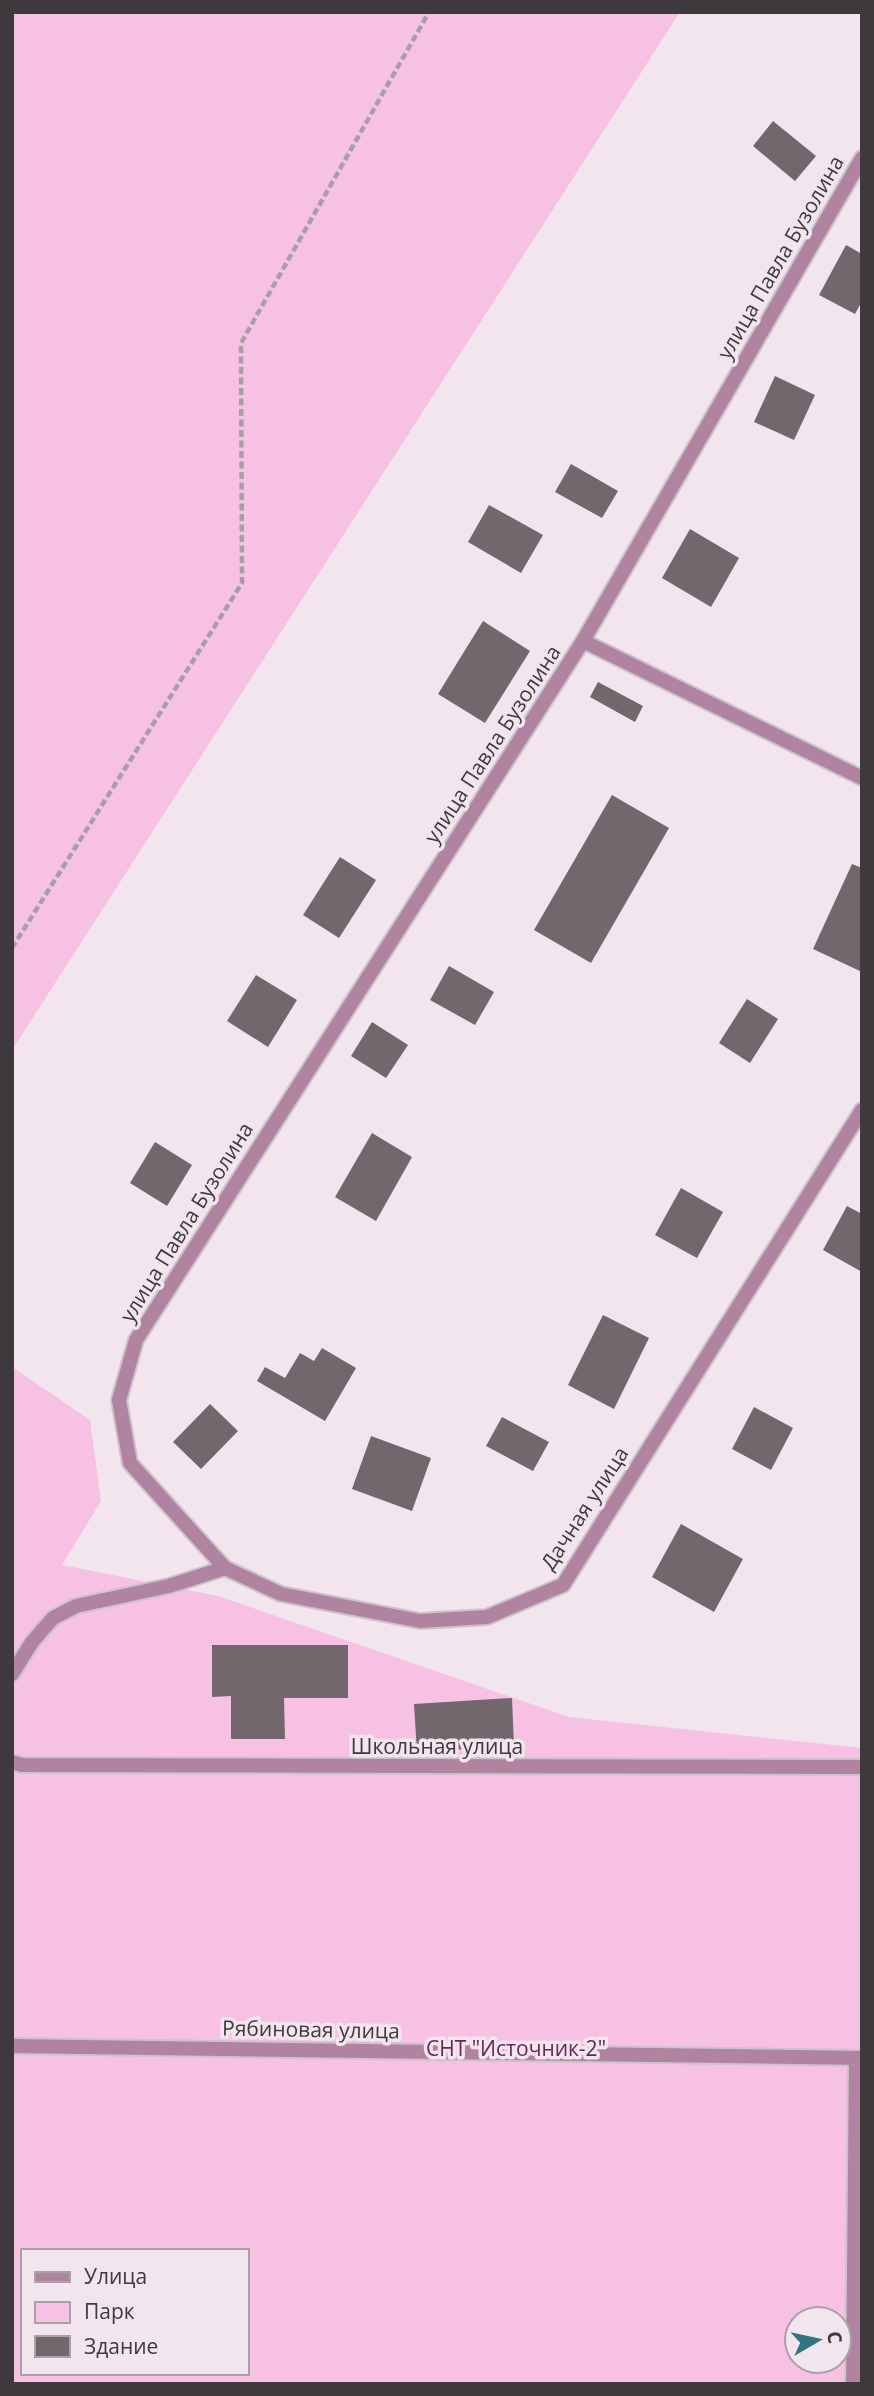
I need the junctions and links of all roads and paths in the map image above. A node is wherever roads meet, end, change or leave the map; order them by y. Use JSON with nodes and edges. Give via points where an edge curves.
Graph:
{"nodes":[{"id":1,"x":429,"y":12,"type":"edge"},
{"id":2,"x":862,"y":158,"type":"edge"},
{"id":3,"x":583,"y":641,"type":"junction"},
{"id":4,"x":862,"y":778,"type":"edge"},
{"id":5,"x":12,"y":948,"type":"edge"},
{"id":6,"x":862,"y":1110,"type":"edge"},
{"id":7,"x":136,"y":1340,"type":"joint"},
{"id":8,"x":225,"y":1569,"type":"junction"},
{"id":9,"x":12,"y":1674,"type":"edge"},
{"id":10,"x":12,"y":1762,"type":"edge"},
{"id":11,"x":862,"y":1767,"type":"edge"},
{"id":12,"x":12,"y":2046,"type":"edge"},
{"id":13,"x":859,"y":2058,"type":"edge"},
{"id":14,"x":853,"y":2384,"type":"edge"}],
"edges":[{"from":1,"to":5,"type":"path","via":[[241,344],[242,583]]},
{"from":2,"to":3,"type":"street","name":"улица Павла Бузолина"},
{"from":3,"to":4,"type":"street"},
{"from":3,"to":7,"type":"street","name":"улица Павла Бузолина"},
{"from":6,"to":8,"type":"street","name":"Дачная улица","via":[[563,1585],[487,1617],[420,1620],[281,1594]]},
{"from":7,"to":8,"type":"street","name":"Дачная улица","via":[[119,1400],[130,1463]]},
{"from":8,"to":9,"type":"street","via":[[76,1606],[54,1618]]},
{"from":10,"to":11,"type":"street","name":"Школьная улица"},
{"from":12,"to":13,"type":"street","name":"Рябиновая улица"},
{"from":13,"to":14,"type":"street"}]}
